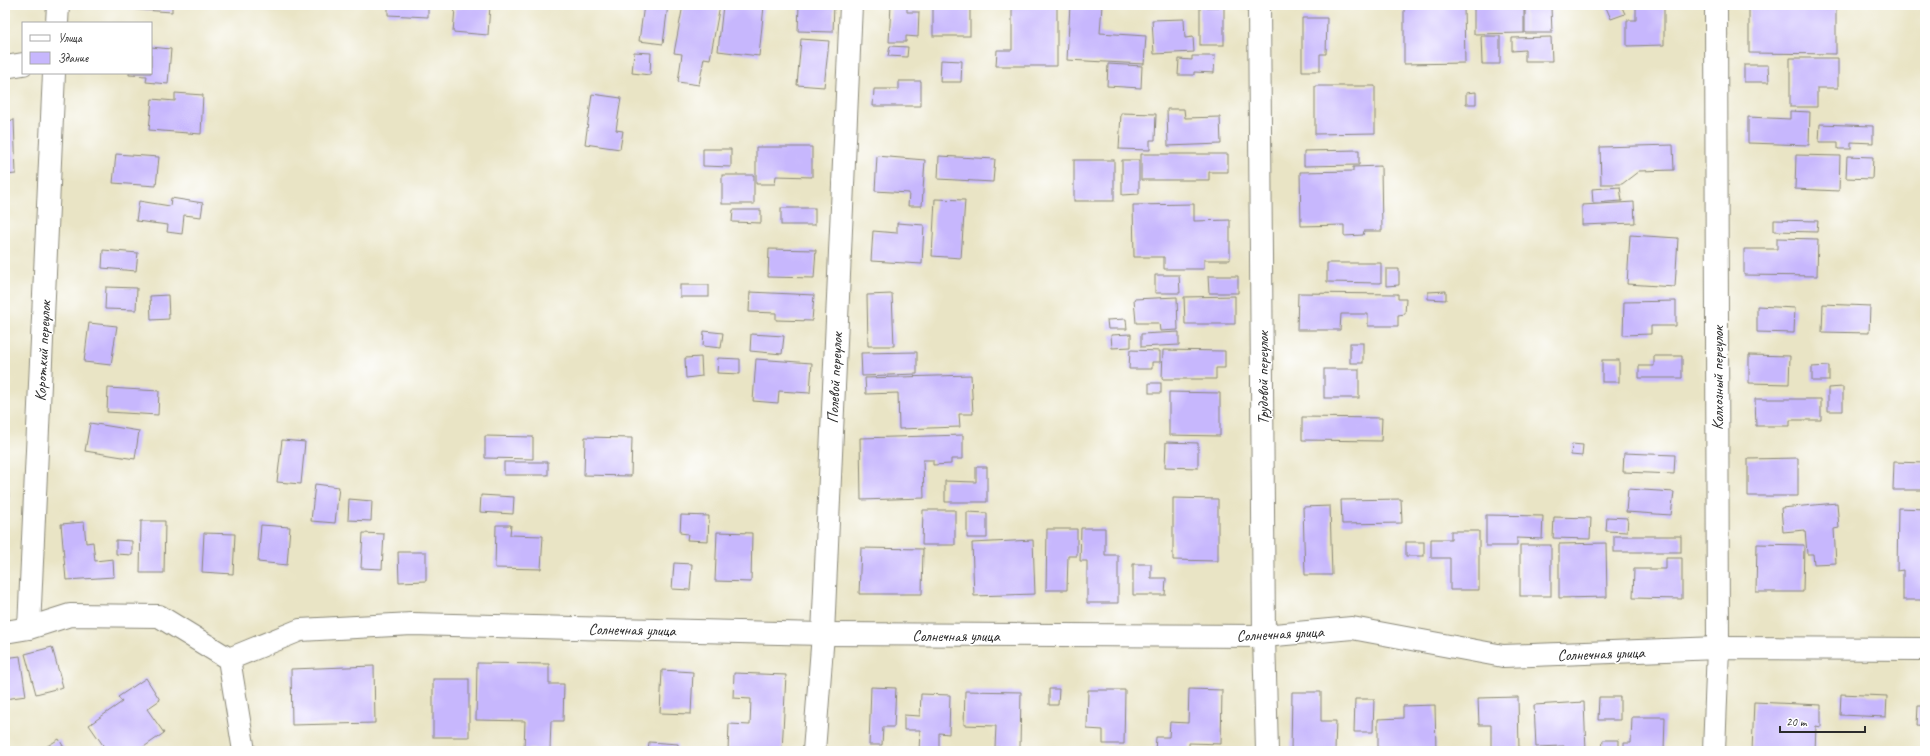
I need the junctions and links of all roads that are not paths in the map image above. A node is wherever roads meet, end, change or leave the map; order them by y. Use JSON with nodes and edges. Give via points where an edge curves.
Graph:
{"nodes":[{"id":1,"x":58,"y":5,"type":"edge"},
{"id":2,"x":851,"y":5,"type":"edge"},
{"id":3,"x":1259,"y":5,"type":"edge"},
{"id":4,"x":1716,"y":5,"type":"edge"},
{"id":5,"x":57,"y":22,"type":"edge"},
{"id":6,"x":22,"y":64,"type":"edge"},
{"id":7,"x":5,"y":67,"type":"edge"},
{"id":8,"x":54,"y":74,"type":"edge"},
{"id":9,"x":29,"y":628,"type":"junction"},
{"id":10,"x":5,"y":632,"type":"edge"},
{"id":11,"x":823,"y":634,"type":"junction"},
{"id":12,"x":1264,"y":636,"type":"junction"},
{"id":13,"x":1718,"y":648,"type":"junction"},
{"id":14,"x":1925,"y":649,"type":"edge"},
{"id":15,"x":229,"y":659,"type":"junction"},
{"id":16,"x":244,"y":751,"type":"edge"},
{"id":17,"x":814,"y":751,"type":"edge"},
{"id":18,"x":1267,"y":751,"type":"edge"},
{"id":19,"x":1714,"y":751,"type":"edge"}],
"edges":[{"from":1,"to":5,"type":"street"},
{"from":2,"to":11,"type":"street","name":"Полевой переулок"},
{"from":3,"to":12,"type":"street","name":"Трудовой переулок"},
{"from":4,"to":13,"type":"street","name":"Колхозный переулок"},
{"from":6,"to":7,"type":"street"},
{"from":8,"to":9,"type":"street","name":"Короткий переулок"},
{"from":9,"to":10,"type":"street"},
{"from":9,"to":15,"type":"street","via":[[70,615],[160,616]]},
{"from":11,"to":12,"type":"street","name":"Солнечная улица"},
{"from":11,"to":15,"type":"street","name":"Солнечная улица","via":[[412,624],[300,630]]},
{"from":11,"to":17,"type":"street","name":"Полевой переулок"},
{"from":12,"to":13,"type":"street","name":"Солнечная улица","via":[[1352,628],[1503,656]]},
{"from":12,"to":18,"type":"street","name":"Трудовой переулок"},
{"from":13,"to":14,"type":"street","name":"Солнечная улица"},
{"from":13,"to":19,"type":"street","name":"Колхозный переулок"},
{"from":15,"to":16,"type":"street"}]}
